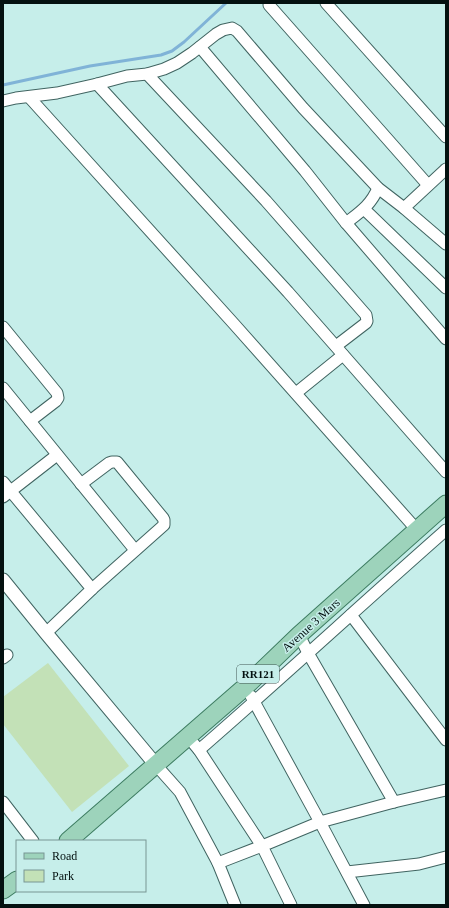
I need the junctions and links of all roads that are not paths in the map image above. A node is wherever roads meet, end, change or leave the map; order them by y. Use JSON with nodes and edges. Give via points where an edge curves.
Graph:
{"nodes":[{"id":1,"x":326,"y":3,"type":"edge"},
{"id":2,"x":269,"y":5,"type":"dead end"},
{"id":3,"x":200,"y":47,"type":"junction"},
{"id":4,"x":147,"y":74,"type":"junction"},
{"id":5,"x":97,"y":84,"type":"junction"},
{"id":6,"x":29,"y":97,"type":"junction"},
{"id":7,"x":3,"y":101,"type":"edge"},
{"id":8,"x":446,"y":137,"type":"edge"},
{"id":9,"x":446,"y":168,"type":"edge"},
{"id":10,"x":428,"y":185,"type":"junction"},
{"id":11,"x":378,"y":188,"type":"junction"},
{"id":12,"x":404,"y":208,"type":"junction"},
{"id":13,"x":364,"y":209,"type":"junction"},
{"id":14,"x":346,"y":223,"type":"junction"},
{"id":15,"x":446,"y":244,"type":"edge"},
{"id":16,"x":446,"y":288,"type":"edge"},
{"id":17,"x":5,"y":332,"type":"edge"},
{"id":18,"x":446,"y":339,"type":"edge"},
{"id":19,"x":336,"y":346,"type":"junction"},
{"id":20,"x":344,"y":355,"type":"junction"},
{"id":21,"x":3,"y":388,"type":"edge"},
{"id":22,"x":296,"y":393,"type":"junction"},
{"id":23,"x":30,"y":421,"type":"junction"},
{"id":24,"x":57,"y":454,"type":"junction"},
{"id":25,"x":446,"y":472,"type":"edge"},
{"id":26,"x":82,"y":484,"type":"junction"},
{"id":27,"x":5,"y":490,"type":"edge"},
{"id":28,"x":446,"y":504,"type":"edge"},
{"id":29,"x":417,"y":530,"type":"junction"},
{"id":30,"x":446,"y":530,"type":"edge"},
{"id":31,"x":136,"y":550,"type":"junction"},
{"id":32,"x":3,"y":580,"type":"edge"},
{"id":33,"x":92,"y":589,"type":"junction"},
{"id":34,"x":351,"y":615,"type":"junction"},
{"id":35,"x":46,"y":633,"type":"junction"},
{"id":36,"x":299,"y":635,"type":"junction"},
{"id":37,"x":308,"y":653,"type":"junction"},
{"id":38,"x":245,"y":687,"type":"junction"},
{"id":39,"x":254,"y":702,"type":"junction"},
{"id":40,"x":188,"y":736,"type":"junction"},
{"id":41,"x":446,"y":740,"type":"edge"},
{"id":42,"x":199,"y":750,"type":"junction"},
{"id":43,"x":156,"y":765,"type":"junction"},
{"id":44,"x":446,"y":790,"type":"edge"},
{"id":45,"x":3,"y":802,"type":"edge"},
{"id":46,"x":394,"y":802,"type":"junction"},
{"id":47,"x":320,"y":822,"type":"junction"},
{"id":48,"x":32,"y":840,"type":"edge"},
{"id":49,"x":69,"y":840,"type":"edge"},
{"id":50,"x":262,"y":846,"type":"junction"},
{"id":51,"x":446,"y":857,"type":"edge"},
{"id":52,"x":218,"y":863,"type":"junction"},
{"id":53,"x":347,"y":872,"type":"junction"},
{"id":54,"x":16,"y":881,"type":"edge"},
{"id":55,"x":3,"y":890,"type":"edge"},
{"id":56,"x":235,"y":905,"type":"edge"},
{"id":57,"x":291,"y":905,"type":"edge"},
{"id":58,"x":364,"y":905,"type":"edge"}],
"edges":[{"from":1,"to":8,"type":"street"},
{"from":2,"to":10,"type":"street"},
{"from":3,"to":4,"type":"street","via":[[177,63]]},
{"from":3,"to":11,"type":"street","via":[[223,30],[235,29],[303,108]]},
{"from":3,"to":14,"type":"street"},
{"from":4,"to":5,"type":"street"},
{"from":4,"to":19,"type":"street","via":[[266,200],[366,315],[366,323]]},
{"from":5,"to":6,"type":"street"},
{"from":5,"to":19,"type":"street"},
{"from":6,"to":7,"type":"street"},
{"from":6,"to":22,"type":"street"},
{"from":9,"to":10,"type":"street"},
{"from":10,"to":12,"type":"street"},
{"from":11,"to":12,"type":"street"},
{"from":11,"to":13,"type":"street"},
{"from":12,"to":15,"type":"street"},
{"from":13,"to":14,"type":"street"},
{"from":13,"to":16,"type":"street"},
{"from":14,"to":18,"type":"street"},
{"from":17,"to":23,"type":"street","via":[[58,395],[56,401]]},
{"from":19,"to":20,"type":"street"},
{"from":20,"to":22,"type":"street"},
{"from":20,"to":25,"type":"street"},
{"from":21,"to":23,"type":"street"},
{"from":22,"to":29,"type":"street"},
{"from":23,"to":24,"type":"street"},
{"from":24,"to":26,"type":"street"},
{"from":24,"to":27,"type":"street"},
{"from":26,"to":31,"type":"street"},
{"from":26,"to":31,"type":"street","via":[[109,463],[117,462],[149,500],[164,520],[164,525]]},
{"from":27,"to":33,"type":"street"},
{"from":28,"to":29,"type":"main road","name":"Avenue 3 Mars","number":"RR121"},
{"from":29,"to":36,"type":"main road","name":"Avenue 3 Mars","number":"RR121"},
{"from":30,"to":34,"type":"street"},
{"from":31,"to":33,"type":"street"},
{"from":32,"to":35,"type":"street"},
{"from":33,"to":35,"type":"street"},
{"from":34,"to":37,"type":"street"},
{"from":34,"to":41,"type":"street"},
{"from":35,"to":43,"type":"street"},
{"from":36,"to":37,"type":"street"},
{"from":36,"to":38,"type":"main road","name":"Avenue 3 Mars","number":"RR121"},
{"from":37,"to":39,"type":"street"},
{"from":37,"to":46,"type":"street"},
{"from":38,"to":39,"type":"street"},
{"from":38,"to":40,"type":"main road","name":"Avenue 3 Mars","number":"RR121"},
{"from":39,"to":42,"type":"street"},
{"from":39,"to":47,"type":"street"},
{"from":40,"to":42,"type":"street"},
{"from":40,"to":43,"type":"main road","name":"Avenue 3 Mars","number":"RR121"},
{"from":42,"to":50,"type":"street"},
{"from":43,"to":49,"type":"main road","name":"Avenue 3 Mars","number":"RR121"},
{"from":43,"to":52,"type":"street","via":[[180,792]]},
{"from":44,"to":46,"type":"street"},
{"from":45,"to":48,"type":"street"},
{"from":46,"to":47,"type":"street"},
{"from":47,"to":50,"type":"street"},
{"from":47,"to":53,"type":"street"},
{"from":50,"to":52,"type":"street"},
{"from":50,"to":57,"type":"street"},
{"from":51,"to":53,"type":"street","via":[[419,864]]},
{"from":52,"to":56,"type":"street"},
{"from":53,"to":58,"type":"street"},
{"from":54,"to":55,"type":"main road"}]}
